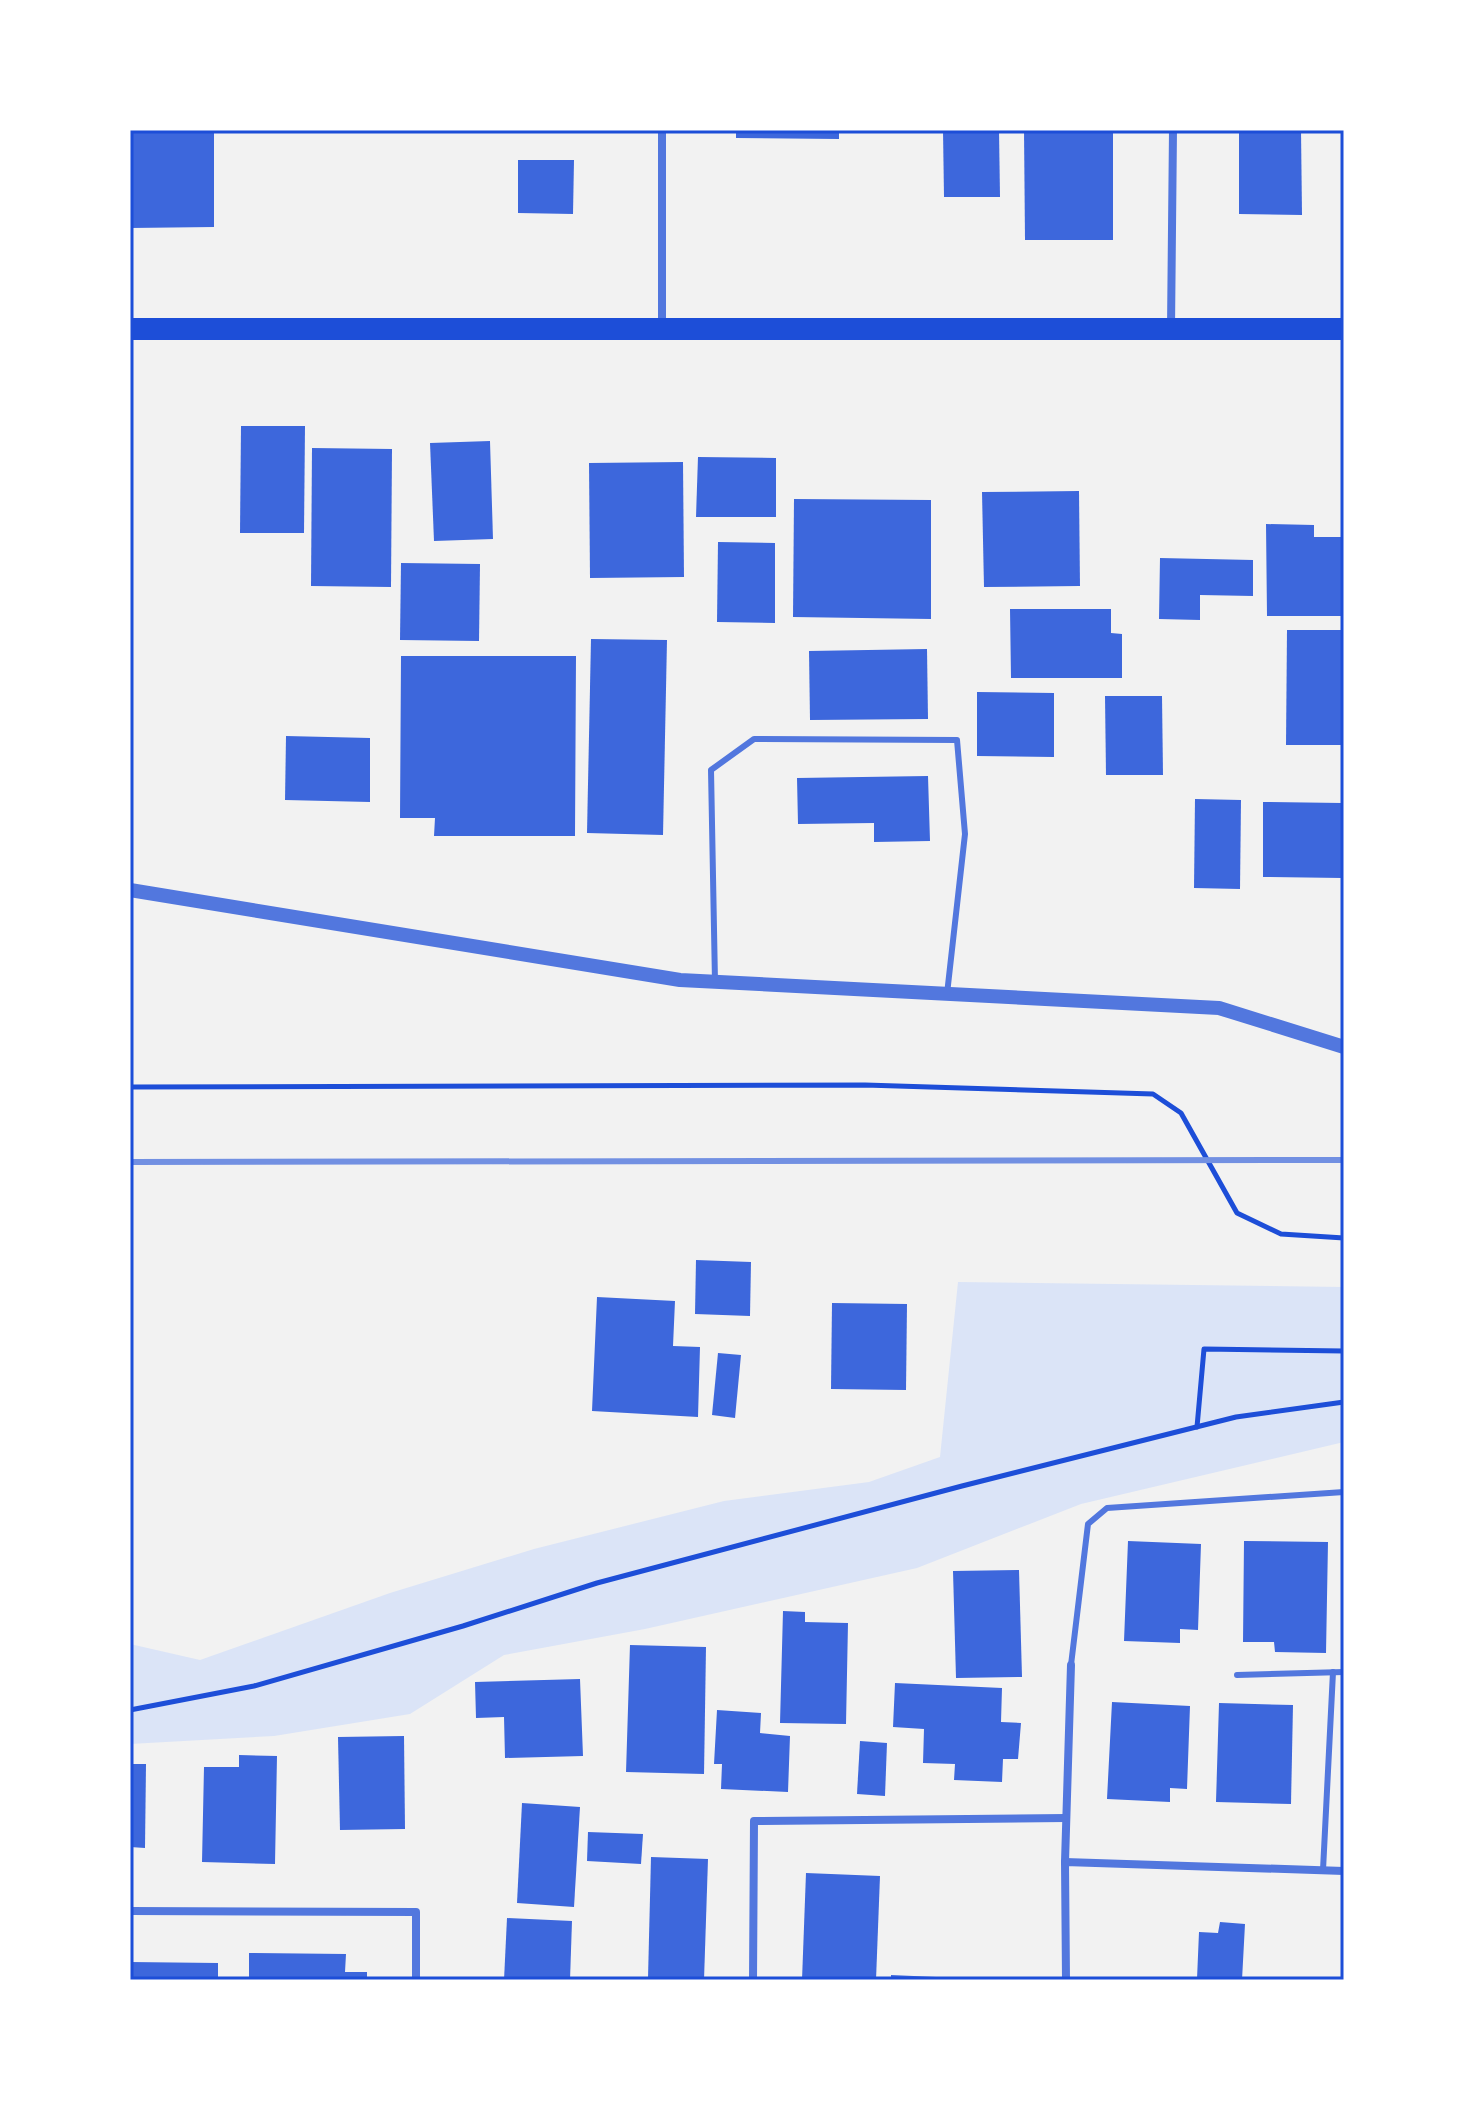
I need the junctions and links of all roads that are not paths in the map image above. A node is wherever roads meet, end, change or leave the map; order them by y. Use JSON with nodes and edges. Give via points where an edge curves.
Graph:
{"nodes":[{"id":1,"x":662,"y":130,"type":"edge"},
{"id":2,"x":1173,"y":130,"type":"edge"},
{"id":3,"x":130,"y":329,"type":"edge"},
{"id":4,"x":1171,"y":329,"type":"junction"},
{"id":5,"x":1344,"y":329,"type":"edge"},
{"id":6,"x":662,"y":331,"type":"junction"},
{"id":7,"x":130,"y":890,"type":"edge"},
{"id":8,"x":715,"y":982,"type":"junction"},
{"id":9,"x":947,"y":994,"type":"junction"},
{"id":10,"x":1344,"y":1047,"type":"edge"},
{"id":11,"x":1344,"y":1492,"type":"edge"},
{"id":12,"x":1071,"y":1665,"type":"joint"},
{"id":13,"x":1333,"y":1672,"type":"junction"},
{"id":14,"x":1344,"y":1672,"type":"edge"},
{"id":15,"x":1237,"y":1675,"type":"dead end"},
{"id":16,"x":1066,"y":1818,"type":"junction"},
{"id":17,"x":1065,"y":1862,"type":"junction"},
{"id":18,"x":1323,"y":1870,"type":"junction"},
{"id":19,"x":1344,"y":1871,"type":"edge"},
{"id":20,"x":130,"y":1911,"type":"edge"},
{"id":21,"x":416,"y":1980,"type":"edge"},
{"id":22,"x":753,"y":1980,"type":"edge"},
{"id":23,"x":1066,"y":1980,"type":"edge"}],
"edges":[{"from":1,"to":6,"type":"street"},
{"from":2,"to":4,"type":"street"},
{"from":3,"to":6,"type":"highway"},
{"from":4,"to":5,"type":"highway"},
{"from":4,"to":6,"type":"highway"},
{"from":7,"to":8,"type":"street"},
{"from":8,"to":9,"type":"street"},
{"from":8,"to":9,"type":"lane","via":[[711,770],[754,739],[957,740],[965,834]]},
{"from":9,"to":10,"type":"street","via":[[1219,1008]]},
{"from":11,"to":12,"type":"lane","via":[[1107,1508],[1088,1524]]},
{"from":12,"to":16,"type":"street"},
{"from":13,"to":14,"type":"lane"},
{"from":13,"to":15,"type":"lane"},
{"from":13,"to":18,"type":"lane"},
{"from":16,"to":17,"type":"street"},
{"from":16,"to":22,"type":"street","via":[[754,1821]]},
{"from":17,"to":18,"type":"street"},
{"from":17,"to":23,"type":"street"},
{"from":18,"to":19,"type":"street"},
{"from":20,"to":21,"type":"street","via":[[416,1912]]}]}
